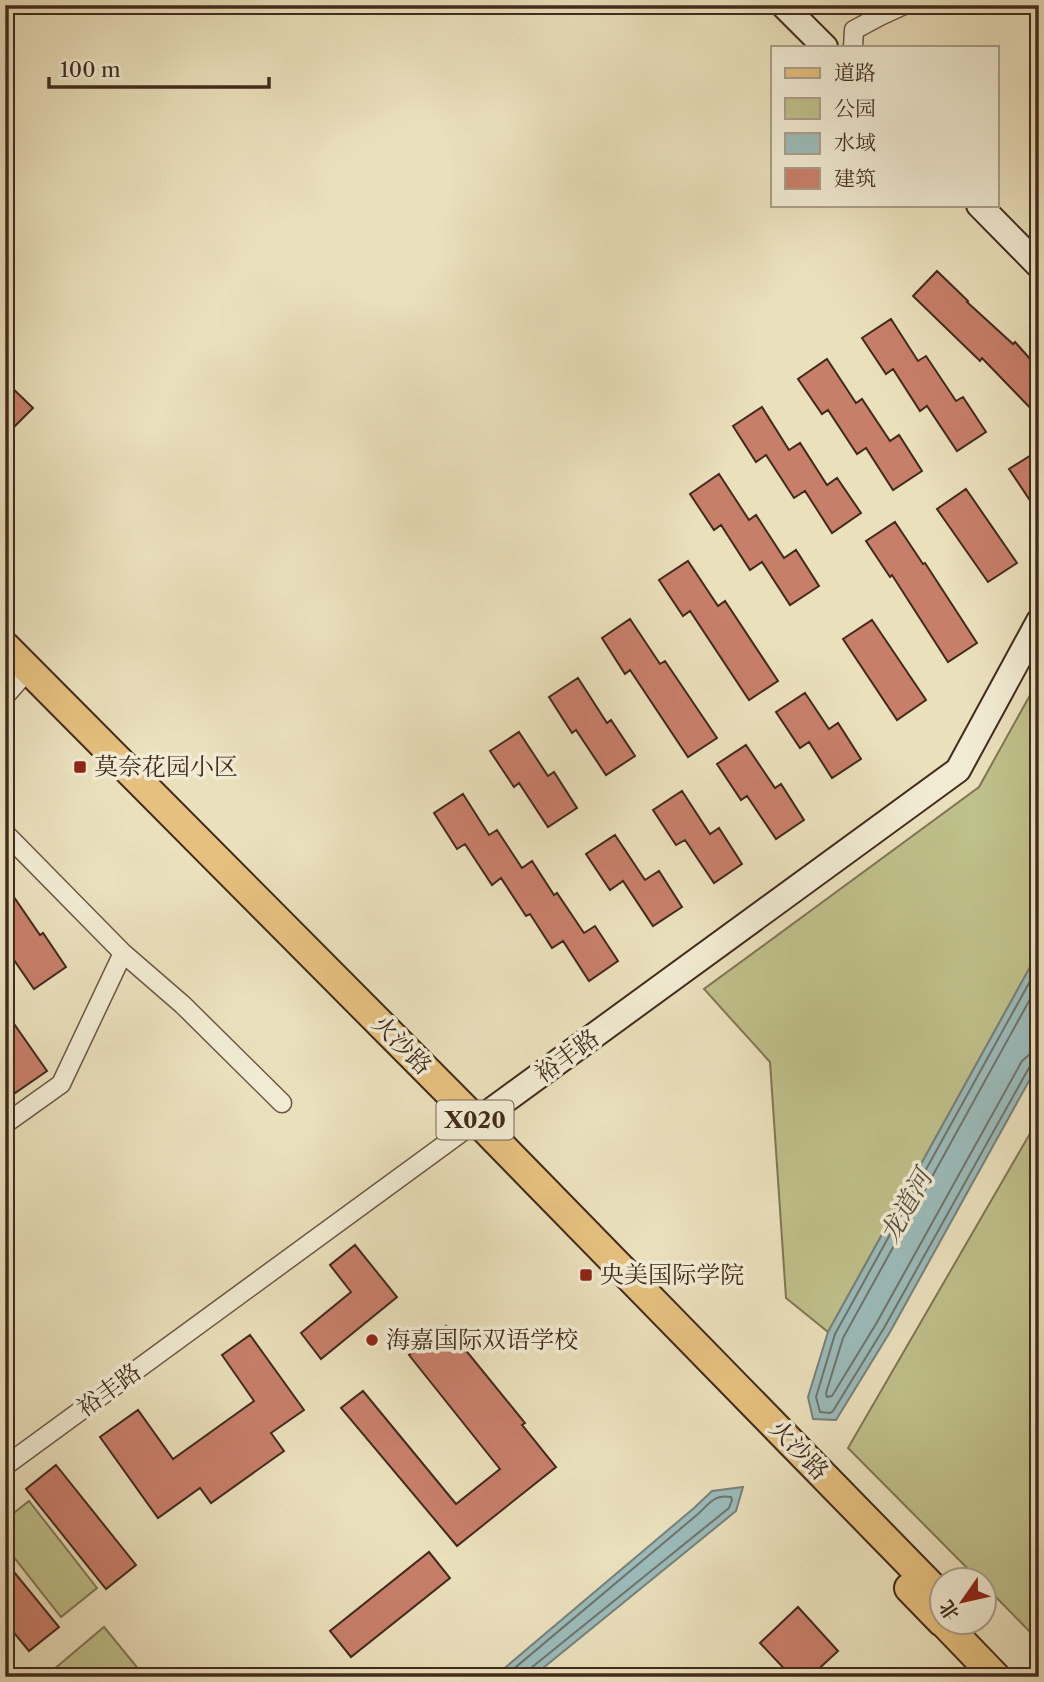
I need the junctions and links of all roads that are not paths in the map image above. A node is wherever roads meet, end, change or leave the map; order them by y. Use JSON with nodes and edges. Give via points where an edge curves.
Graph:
{"nodes":[{"id":1,"x":783,"y":5,"type":"edge"},
{"id":2,"x":904,"y":5,"type":"edge"},
{"id":3,"x":824,"y":46,"type":"edge"},
{"id":4,"x":853,"y":46,"type":"edge"},
{"id":5,"x":980,"y":206,"type":"edge"},
{"id":6,"x":1039,"y":266,"type":"edge"},
{"id":7,"x":1039,"y":621,"type":"edge"},
{"id":8,"x":5,"y":646,"type":"edge"},
{"id":9,"x":14,"y":680,"type":"edge"},
{"id":10,"x":5,"y":833,"type":"edge"},
{"id":11,"x":123,"y":953,"type":"junction"},
{"id":12,"x":282,"y":1103,"type":"dead end"},
{"id":13,"x":5,"y":1124,"type":"edge"},
{"id":14,"x":470,"y":1127,"type":"junction"},
{"id":15,"x":5,"y":1466,"type":"edge"},
{"id":16,"x":928,"y":1582,"type":"edge"},
{"id":17,"x":928,"y":1606,"type":"edge"},
{"id":18,"x":956,"y":1636,"type":"edge"},
{"id":19,"x":980,"y":1636,"type":"edge"},
{"id":20,"x":996,"y":1677,"type":"edge"},
{"id":21,"x":1020,"y":1677,"type":"edge"}],
"edges":[{"from":1,"to":3,"type":"street"},
{"from":2,"to":4,"type":"street","via":[[854,30]]},
{"from":5,"to":6,"type":"street"},
{"from":7,"to":14,"type":"street","name":"裕丰路","via":[[958,770]]},
{"from":8,"to":9,"type":"main road","name":"火沙路","number":"X020"},
{"from":9,"to":14,"type":"main road","name":"火沙路","number":"X020"},
{"from":10,"to":11,"type":"street"},
{"from":11,"to":12,"type":"street"},
{"from":11,"to":13,"type":"street","via":[[61,1084]]},
{"from":14,"to":15,"type":"street","name":"裕丰路"},
{"from":14,"to":16,"type":"main road","name":"火沙路","number":"X020"},
{"from":14,"to":17,"type":"main road","name":"火沙路","number":"X020"},
{"from":18,"to":20,"type":"main road","name":"火沙路","number":"X020"},
{"from":19,"to":21,"type":"main road"}]}
